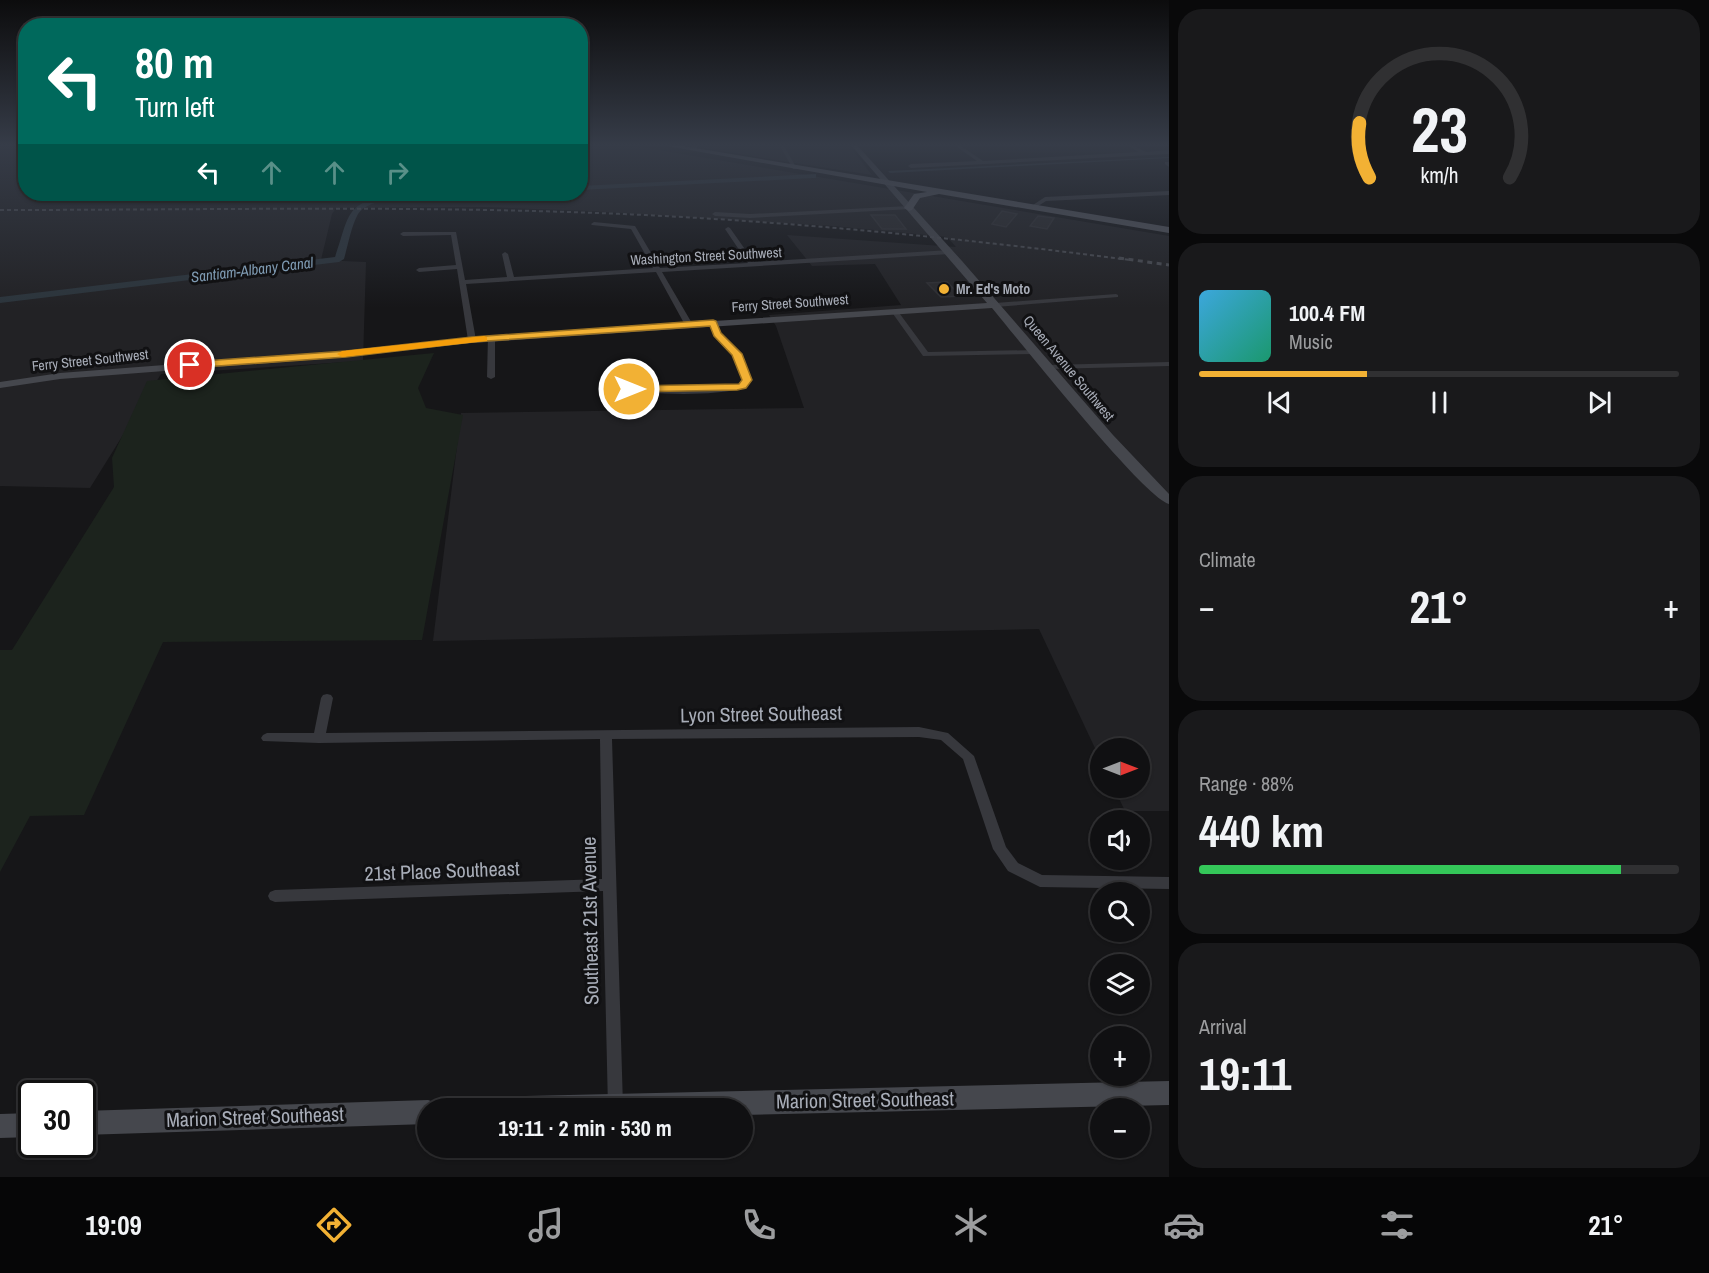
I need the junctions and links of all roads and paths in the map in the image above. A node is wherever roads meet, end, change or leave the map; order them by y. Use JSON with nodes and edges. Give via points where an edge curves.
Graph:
{"nodes":[{"id":1,"x":901,"y":199,"type":"edge"},
{"id":2,"x":915,"y":199,"type":"edge"},
{"id":3,"x":984,"y":199,"type":"edge"},
{"id":4,"x":1064,"y":199,"type":"edge"},
{"id":5,"x":1034,"y":207,"type":"junction"},
{"id":6,"x":909,"y":208,"type":"junction"},
{"id":7,"x":715,"y":214,"type":"dead end"},
{"id":8,"x":594,"y":224,"type":"dead end"},
{"id":9,"x":728,"y":229,"type":"dead end"},
{"id":10,"x":1169,"y":230,"type":"edge"},
{"id":11,"x":403,"y":234,"type":"dead end"},
{"id":12,"x":950,"y":252,"type":"junction"},
{"id":13,"x":506,"y":254,"type":"dead end"},
{"id":14,"x":753,"y":265,"type":"junction"},
{"id":15,"x":460,"y":267,"type":"junction"},
{"id":16,"x":419,"y":270,"type":"dead end"},
{"id":17,"x":658,"y":271,"type":"junction"},
{"id":18,"x":511,"y":279,"type":"junction"},
{"id":19,"x":463,"y":282,"type":"junction"},
{"id":20,"x":1116,"y":296,"type":"dead end"},
{"id":21,"x":995,"y":305,"type":"junction"},
{"id":22,"x":895,"y":311,"type":"junction"},
{"id":23,"x":713,"y":323,"type":"junction"},
{"id":24,"x":689,"y":325,"type":"junction"},
{"id":25,"x":491,"y":338,"type":"junction"},
{"id":26,"x":472,"y":340,"type":"junction"},
{"id":27,"x":1037,"y":352,"type":"junction"},
{"id":28,"x":1169,"y":363,"type":"edge"},
{"id":29,"x":1049,"y":367,"type":"junction"},
{"id":30,"x":491,"y":377,"type":"dead end"},
{"id":31,"x":0,"y":385,"type":"edge"},
{"id":32,"x":612,"y":385,"type":"dead end"},
{"id":33,"x":1169,"y":500,"type":"edge"},
{"id":34,"x":327,"y":698,"type":"dead end"},
{"id":35,"x":606,"y":736,"type":"junction"},
{"id":36,"x":267,"y":738,"type":"dead end"},
{"id":37,"x":319,"y":738,"type":"junction"},
{"id":38,"x":1169,"y":883,"type":"edge"},
{"id":39,"x":610,"y":885,"type":"junction"},
{"id":40,"x":275,"y":896,"type":"dead end"},
{"id":41,"x":1169,"y":1093,"type":"edge"},
{"id":42,"x":615,"y":1098,"type":"edge"},
{"id":43,"x":753,"y":1103,"type":"edge"},
{"id":44,"x":417,"y":1112,"type":"edge"},
{"id":45,"x":96,"y":1123,"type":"edge"},
{"id":46,"x":18,"y":1125,"type":"edge"},
{"id":47,"x":0,"y":1126,"type":"edge"}],
"edges":[{"from":1,"to":6,"type":"street","name":"Queen Avenue Southwest"},
{"from":2,"to":6,"type":"main road"},
{"from":3,"to":5,"type":"main road"},
{"from":4,"to":5,"type":"street","via":[[1045,200]]},
{"from":5,"to":10,"type":"main road"},
{"from":6,"to":7,"type":"street","via":[[750,216]]},
{"from":6,"to":12,"type":"street","name":"Queen Avenue Southwest"},
{"from":8,"to":17,"type":"street","via":[[633,227]]},
{"from":9,"to":14,"type":"street"},
{"from":11,"to":15,"type":"street","via":[[454,233]]},
{"from":12,"to":14,"type":"street","name":"Washington Street Southwest"},
{"from":12,"to":21,"type":"street","name":"Queen Avenue Southwest"},
{"from":13,"to":18,"type":"street"},
{"from":14,"to":17,"type":"street","name":"Washington Street Southwest"},
{"from":15,"to":16,"type":"street"},
{"from":15,"to":19,"type":"street"},
{"from":17,"to":18,"type":"street","name":"Washington Street Southwest"},
{"from":17,"to":24,"type":"street"},
{"from":18,"to":19,"type":"street","name":"Washington Street Southwest"},
{"from":19,"to":26,"type":"street"},
{"from":20,"to":21,"type":"street","name":"Ferry Street Southwest"},
{"from":21,"to":22,"type":"street","name":"Ferry Street Southwest"},
{"from":21,"to":27,"type":"street","name":"Queen Avenue Southwest"},
{"from":22,"to":23,"type":"street","name":"Ferry Street Southwest"},
{"from":22,"to":27,"type":"street","via":[[926,354]]},
{"from":23,"to":24,"type":"street","name":"Ferry Street Southwest"},
{"from":23,"to":32,"type":"street","via":[[717,334],[741,361],[747,380],[743,386],[638,389]]},
{"from":24,"to":25,"type":"street","name":"Ferry Street Southwest"},
{"from":25,"to":26,"type":"street","name":"Ferry Street Southwest"},
{"from":25,"to":30,"type":"street"},
{"from":26,"to":31,"type":"street","name":"Ferry Street Southwest","via":[[60,376]]},
{"from":27,"to":29,"type":"street","name":"Queen Avenue Southwest"},
{"from":28,"to":29,"type":"street"},
{"from":29,"to":33,"type":"street","name":"Queen Avenue Southwest","via":[[1111,442]]},
{"from":34,"to":37,"type":"street"},
{"from":35,"to":37,"type":"street","name":"Lyon Street Southeast"},
{"from":35,"to":38,"type":"street","name":"Lyon Street Southeast","via":[[919,732],[944,736],[968,756],[1000,849],[1013,867],[1040,882]]},
{"from":35,"to":39,"type":"street","name":"Southeast 21st Avenue"},
{"from":36,"to":37,"type":"street","name":"Lyon Street Southeast"},
{"from":39,"to":40,"type":"street","name":"21st Place Southeast"},
{"from":39,"to":42,"type":"street","name":"Southeast 21st Avenue"},
{"from":41,"to":43,"type":"street","name":"Marion Street Southeast"},
{"from":44,"to":45,"type":"street","name":"Marion Street Southeast"},
{"from":46,"to":47,"type":"street"}]}
